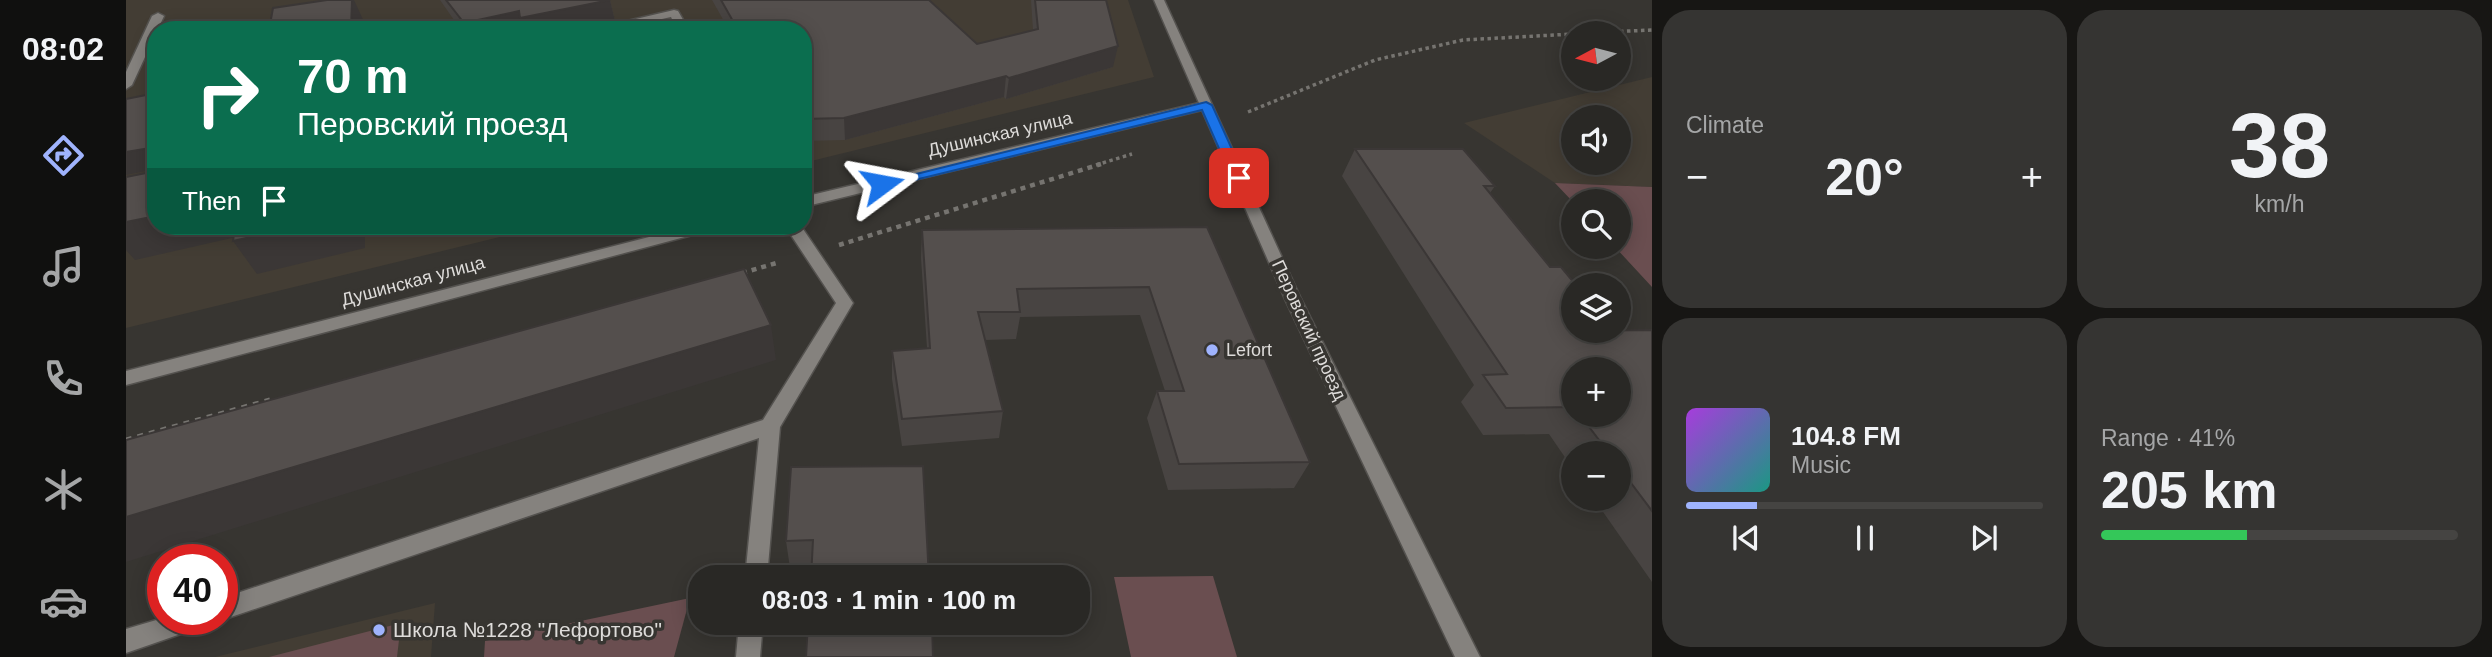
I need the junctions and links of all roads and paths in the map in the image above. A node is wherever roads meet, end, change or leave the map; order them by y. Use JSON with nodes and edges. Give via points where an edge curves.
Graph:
{"nodes":[{"id":1,"x":1159,"y":0,"type":"edge"},
{"id":2,"x":158,"y":16,"type":"dead end"},
{"id":3,"x":156,"y":21,"type":"edge"},
{"id":4,"x":637,"y":21,"type":"edge"},
{"id":5,"x":678,"y":21,"type":"edge"},
{"id":6,"x":1652,"y":30,"type":"edge"},
{"id":7,"x":1631,"y":31,"type":"edge"},
{"id":8,"x":1561,"y":35,"type":"edge"},
{"id":9,"x":147,"y":40,"type":"edge"},
{"id":10,"x":126,"y":85,"type":"edge"},
{"id":11,"x":1206,"y":105,"type":"junction"},
{"id":12,"x":1248,"y":112,"type":"dead end"},
{"id":13,"x":1135,"y":153,"type":"dead end"},
{"id":14,"x":812,"y":200,"type":"edge"},
{"id":15,"x":675,"y":235,"type":"edge"},
{"id":16,"x":799,"y":235,"type":"edge"},
{"id":17,"x":811,"y":254,"type":"junction"},
{"id":18,"x":731,"y":276,"type":"edge"},
{"id":19,"x":126,"y":378,"type":"edge"},
{"id":20,"x":274,"y":400,"type":"edge"},
{"id":21,"x":770,"y":426,"type":"junction"},
{"id":22,"x":126,"y":440,"type":"edge"},
{"id":23,"x":757,"y":565,"type":"edge"},
{"id":24,"x":238,"y":604,"type":"edge"},
{"id":25,"x":147,"y":634,"type":"edge"},
{"id":26,"x":750,"y":635,"type":"edge"},
{"id":27,"x":126,"y":641,"type":"edge"},
{"id":28,"x":748,"y":657,"type":"edge"},
{"id":29,"x":1468,"y":657,"type":"edge"}],
"edges":[{"from":1,"to":11,"type":"street","name":"Перовский проезд"},
{"from":2,"to":3,"type":"street"},
{"from":4,"to":5,"type":"street","via":[[674,13]]},
{"from":6,"to":7,"type":"path"},
{"from":8,"to":12,"type":"path","via":[[1463,40],[1375,60]]},
{"from":9,"to":10,"type":"street"},
{"from":11,"to":14,"type":"street","name":"Душинская улица"},
{"from":11,"to":29,"type":"street","name":"Перовский проезд","via":[[1293,299]]},
{"from":13,"to":17,"type":"path"},
{"from":15,"to":19,"type":"street","name":"Душинская улица"},
{"from":16,"to":17,"type":"street"},
{"from":17,"to":18,"type":"path"},
{"from":17,"to":21,"type":"street","via":[[845,303]]},
{"from":20,"to":22,"type":"path"},
{"from":21,"to":23,"type":"street"},
{"from":21,"to":24,"type":"street"},
{"from":25,"to":27,"type":"street"},
{"from":26,"to":28,"type":"street"}]}
